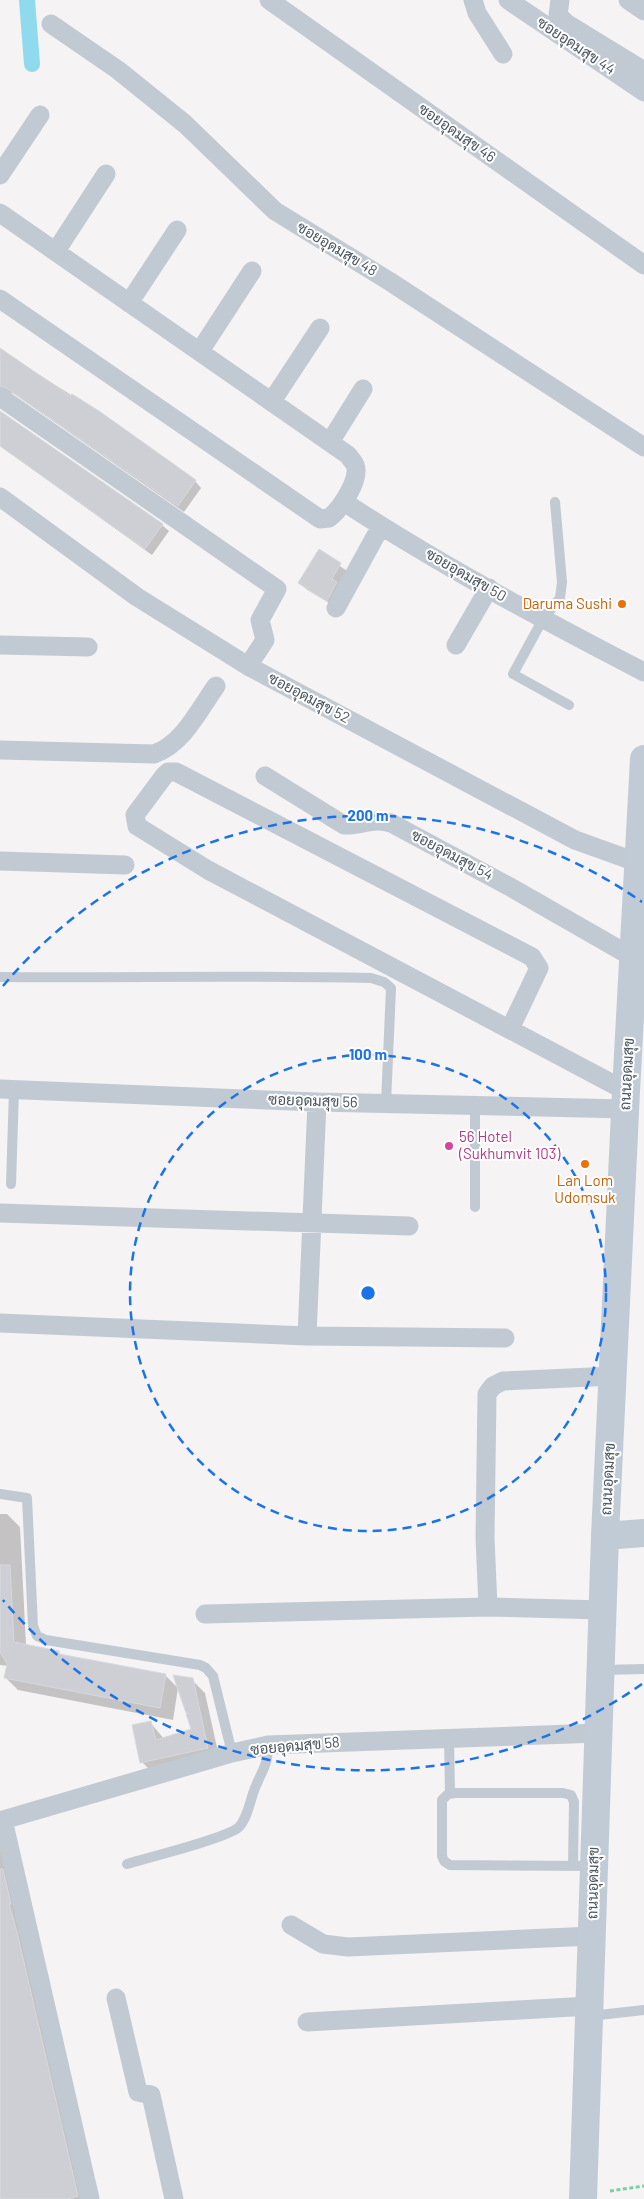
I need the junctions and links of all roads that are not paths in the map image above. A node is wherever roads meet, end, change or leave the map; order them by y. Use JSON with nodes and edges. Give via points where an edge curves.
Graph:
{"nodes":[{"id":1,"x":269,"y":0,"type":"edge"},
{"id":2,"x":473,"y":0,"type":"edge"},
{"id":3,"x":508,"y":0,"type":"edge"},
{"id":4,"x":560,"y":0,"type":"edge"},
{"id":5,"x":628,"y":0,"type":"edge"},
{"id":6,"x":644,"y":11,"type":"edge"},
{"id":7,"x":51,"y":24,"type":"dead end"},
{"id":8,"x":503,"y":54,"type":"dead end"},
{"id":9,"x":644,"y":71,"type":"edge"},
{"id":10,"x":644,"y":92,"type":"edge"},
{"id":11,"x":40,"y":115,"type":"dead end"},
{"id":12,"x":106,"y":174,"type":"dead end"},
{"id":13,"x":0,"y":175,"type":"edge"},
{"id":14,"x":0,"y":213,"type":"edge"},
{"id":15,"x":177,"y":230,"type":"dead end"},
{"id":16,"x":56,"y":251,"type":"junction"},
{"id":17,"x":644,"y":265,"type":"edge"},
{"id":18,"x":252,"y":271,"type":"dead end"},
{"id":19,"x":0,"y":299,"type":"edge"},
{"id":20,"x":129,"y":302,"type":"junction"},
{"id":21,"x":320,"y":328,"type":"dead end"},
{"id":22,"x":200,"y":351,"type":"junction"},
{"id":23,"x":363,"y":389,"type":"dead end"},
{"id":24,"x":0,"y":397,"type":"edge"},
{"id":25,"x":272,"y":401,"type":"junction"},
{"id":26,"x":330,"y":442,"type":"junction"},
{"id":27,"x":644,"y":447,"type":"edge"},
{"id":28,"x":0,"y":497,"type":"edge"},
{"id":29,"x":344,"y":502,"type":"junction"},
{"id":30,"x":555,"y":502,"type":"dead end"},
{"id":31,"x":381,"y":526,"type":"junction"},
{"id":32,"x":489,"y":588,"type":"junction"},
{"id":33,"x":336,"y":608,"type":"dead end"},
{"id":34,"x":543,"y":619,"type":"junction"},
{"id":35,"x":0,"y":645,"type":"edge"},
{"id":36,"x":456,"y":645,"type":"dead end"},
{"id":37,"x":88,"y":647,"type":"dead end"},
{"id":38,"x":248,"y":666,"type":"junction"},
{"id":39,"x":644,"y":672,"type":"edge"},
{"id":40,"x":216,"y":686,"type":"dead end"},
{"id":41,"x":569,"y":705,"type":"dead end"},
{"id":42,"x":0,"y":750,"type":"edge"},
{"id":43,"x":644,"y":758,"type":"edge"},
{"id":44,"x":265,"y":776,"type":"dead end"},
{"id":45,"x":0,"y":861,"type":"edge"},
{"id":46,"x":639,"y":863,"type":"junction"},
{"id":47,"x":125,"y":865,"type":"dead end"},
{"id":48,"x":634,"y":958,"type":"junction"},
{"id":49,"x":0,"y":976,"type":"edge"},
{"id":50,"x":510,"y":1029,"type":"junction"},
{"id":51,"x":7,"y":1090,"type":"edge"},
{"id":52,"x":626,"y":1100,"type":"junction"},
{"id":53,"x":317,"y":1102,"type":"junction"},
{"id":54,"x":386,"y":1103,"type":"junction"},
{"id":55,"x":475,"y":1107,"type":"junction"},
{"id":56,"x":11,"y":1184,"type":"dead end"},
{"id":57,"x":475,"y":1207,"type":"dead end"},
{"id":58,"x":0,"y":1214,"type":"edge"},
{"id":59,"x":311,"y":1223,"type":"junction"},
{"id":60,"x":409,"y":1226,"type":"dead end"},
{"id":61,"x":0,"y":1323,"type":"edge"},
{"id":62,"x":308,"y":1336,"type":"junction"},
{"id":63,"x":505,"y":1338,"type":"dead end"},
{"id":64,"x":613,"y":1376,"type":"junction"},
{"id":65,"x":0,"y":1494,"type":"edge"},
{"id":66,"x":644,"y":1533,"type":"edge"},
{"id":67,"x":605,"y":1536,"type":"junction"},
{"id":68,"x":488,"y":1607,"type":"junction"},
{"id":69,"x":603,"y":1610,"type":"junction"},
{"id":70,"x":205,"y":1614,"type":"dead end"},
{"id":71,"x":644,"y":1669,"type":"edge"},
{"id":72,"x":601,"y":1670,"type":"junction"},
{"id":73,"x":599,"y":1733,"type":"junction"},
{"id":74,"x":449,"y":1737,"type":"junction"},
{"id":75,"x":268,"y":1745,"type":"junction"},
{"id":76,"x":232,"y":1753,"type":"junction"},
{"id":77,"x":450,"y":1793,"type":"junction"},
{"id":78,"x":1,"y":1820,"type":"edge"},
{"id":79,"x":127,"y":1864,"type":"dead end"},
{"id":80,"x":584,"y":1866,"type":"junction"},
{"id":81,"x":291,"y":1925,"type":"dead end"},
{"id":82,"x":592,"y":1936,"type":"junction"},
{"id":83,"x":116,"y":1998,"type":"dead end"},
{"id":84,"x":644,"y":2010,"type":"edge"},
{"id":85,"x":589,"y":2011,"type":"junction"},
{"id":86,"x":307,"y":2022,"type":"dead end"},
{"id":87,"x":90,"y":2199,"type":"edge"},
{"id":88,"x":174,"y":2199,"type":"edge"},
{"id":89,"x":584,"y":2199,"type":"edge"}],
"edges":[{"from":1,"to":17,"type":"street","name":"ซอยอุดมสุข 46"},
{"from":2,"to":8,"type":"street","via":[[477,13]]},
{"from":3,"to":10,"type":"street","name":"ซอยอุดมสุข 44"},
{"from":4,"to":9,"type":"street","via":[[558,15],[566,23]]},
{"from":5,"to":6,"type":"street"},
{"from":7,"to":27,"type":"street","name":"ซอยอุดมสุข 48","via":[[118,70],[185,124],[275,212],[390,280]]},
{"from":11,"to":13,"type":"street"},
{"from":12,"to":16,"type":"street"},
{"from":14,"to":16,"type":"street"},
{"from":15,"to":20,"type":"street"},
{"from":16,"to":20,"type":"street"},
{"from":18,"to":22,"type":"street"},
{"from":19,"to":29,"type":"street","via":[[320,519],[329,518]]},
{"from":20,"to":22,"type":"street"},
{"from":21,"to":25,"type":"street"},
{"from":22,"to":25,"type":"street"},
{"from":23,"to":26,"type":"street"},
{"from":24,"to":38,"type":"street","via":[[277,588],[260,620],[264,640]]},
{"from":25,"to":26,"type":"street"},
{"from":26,"to":29,"type":"street","via":[[356,465],[356,476]]},
{"from":28,"to":38,"type":"street","name":"ซอยอุดมสุข 52","via":[[137,597]]},
{"from":29,"to":31,"type":"street","name":"ซอยอุดมสุข 50"},
{"from":30,"to":34,"type":"lane","via":[[562,582],[560,598]]},
{"from":31,"to":32,"type":"street","name":"ซอยอุดมสุข 50"},
{"from":31,"to":33,"type":"street"},
{"from":32,"to":34,"type":"street","name":"ซอยอุดมสุข 50"},
{"from":32,"to":36,"type":"street"},
{"from":34,"to":39,"type":"street","name":"ซอยอุดมสุข 50"},
{"from":34,"to":41,"type":"lane","via":[[513,674]]},
{"from":35,"to":37,"type":"street"},
{"from":38,"to":46,"type":"street","name":"ซอยอุดมสุข 52","via":[[574,840]]},
{"from":40,"to":42,"type":"street","via":[[174,743],[154,754]]},
{"from":43,"to":46,"type":"main road","name":"ถนนอุดมสุข"},
{"from":44,"to":48,"type":"street","name":"ซอยอุดมสุข 54","via":[[344,825],[355,826],[381,819],[391,822]]},
{"from":45,"to":47,"type":"street"},
{"from":46,"to":48,"type":"main road","name":"ถนนอุดมสุข"},
{"from":48,"to":52,"type":"main road","name":"ถนนอุดมสุข"},
{"from":49,"to":54,"type":"lane","via":[[278,976],[371,978],[384,982],[390,988]]},
{"from":50,"to":50,"type":"street","via":[[208,870],[137,826],[135,815],[164,776],[168,772],[176,772],[532,957],[539,968]]},
{"from":50,"to":52,"type":"street"},
{"from":51,"to":53,"type":"street","name":"ซอยอุดมสุข 56"},
{"from":51,"to":56,"type":"lane"},
{"from":52,"to":55,"type":"street","name":"ซอยอุดมสุข 56"},
{"from":52,"to":64,"type":"main road","name":"ถนนอุดมสุข"},
{"from":53,"to":54,"type":"street","name":"ซอยอุดมสุข 56"},
{"from":53,"to":59,"type":"street"},
{"from":54,"to":55,"type":"street","name":"ซอยอุดมสุข 56"},
{"from":55,"to":57,"type":"lane"},
{"from":58,"to":59,"type":"street"},
{"from":59,"to":60,"type":"street"},
{"from":59,"to":62,"type":"street"},
{"from":61,"to":62,"type":"street"},
{"from":62,"to":63,"type":"street"},
{"from":64,"to":67,"type":"main road","name":"ถนนอุดมสุข"},
{"from":64,"to":68,"type":"street","via":[[503,1381],[486,1394]]},
{"from":65,"to":76,"type":"lane","via":[[27,1498],[33,1626],[37,1636],[206,1668],[213,1676]]},
{"from":66,"to":67,"type":"main road"},
{"from":67,"to":69,"type":"main road","name":"ถนนอุดมสุข"},
{"from":68,"to":69,"type":"street"},
{"from":68,"to":70,"type":"street"},
{"from":69,"to":72,"type":"main road","name":"ถนนอุดมสุข"},
{"from":71,"to":72,"type":"lane"},
{"from":72,"to":73,"type":"main road","name":"ถนนอุดมสุข"},
{"from":73,"to":74,"type":"street","name":"ซอยอุดมสุข 58"},
{"from":73,"to":80,"type":"main road","name":"ถนนอุดมสุข"},
{"from":74,"to":75,"type":"street","name":"ซอยอุดมสุข 58"},
{"from":74,"to":77,"type":"lane"},
{"from":75,"to":76,"type":"street","name":"ซอยอุดมสุข 58"},
{"from":75,"to":79,"type":"lane","via":[[265,1769],[237,1828],[222,1836]]},
{"from":76,"to":78,"type":"street","name":"ซอยอุดมสุข 58"},
{"from":77,"to":80,"type":"lane","via":[[570,1795],[574,1802]]},
{"from":77,"to":80,"type":"lane","via":[[442,1803],[442,1856],[447,1864]]},
{"from":78,"to":87,"type":"street"},
{"from":80,"to":82,"type":"main road","name":"ถนนอุดมสุข"},
{"from":81,"to":82,"type":"street","via":[[323,1944],[348,1947]]},
{"from":82,"to":85,"type":"main road","name":"ถนนอุดมสุข"},
{"from":83,"to":88,"type":"street","via":[[138,2092],[150,2095]]},
{"from":84,"to":85,"type":"lane"},
{"from":85,"to":86,"type":"street"},
{"from":85,"to":89,"type":"main road","name":"ถนนอุดมสุข"}]}
